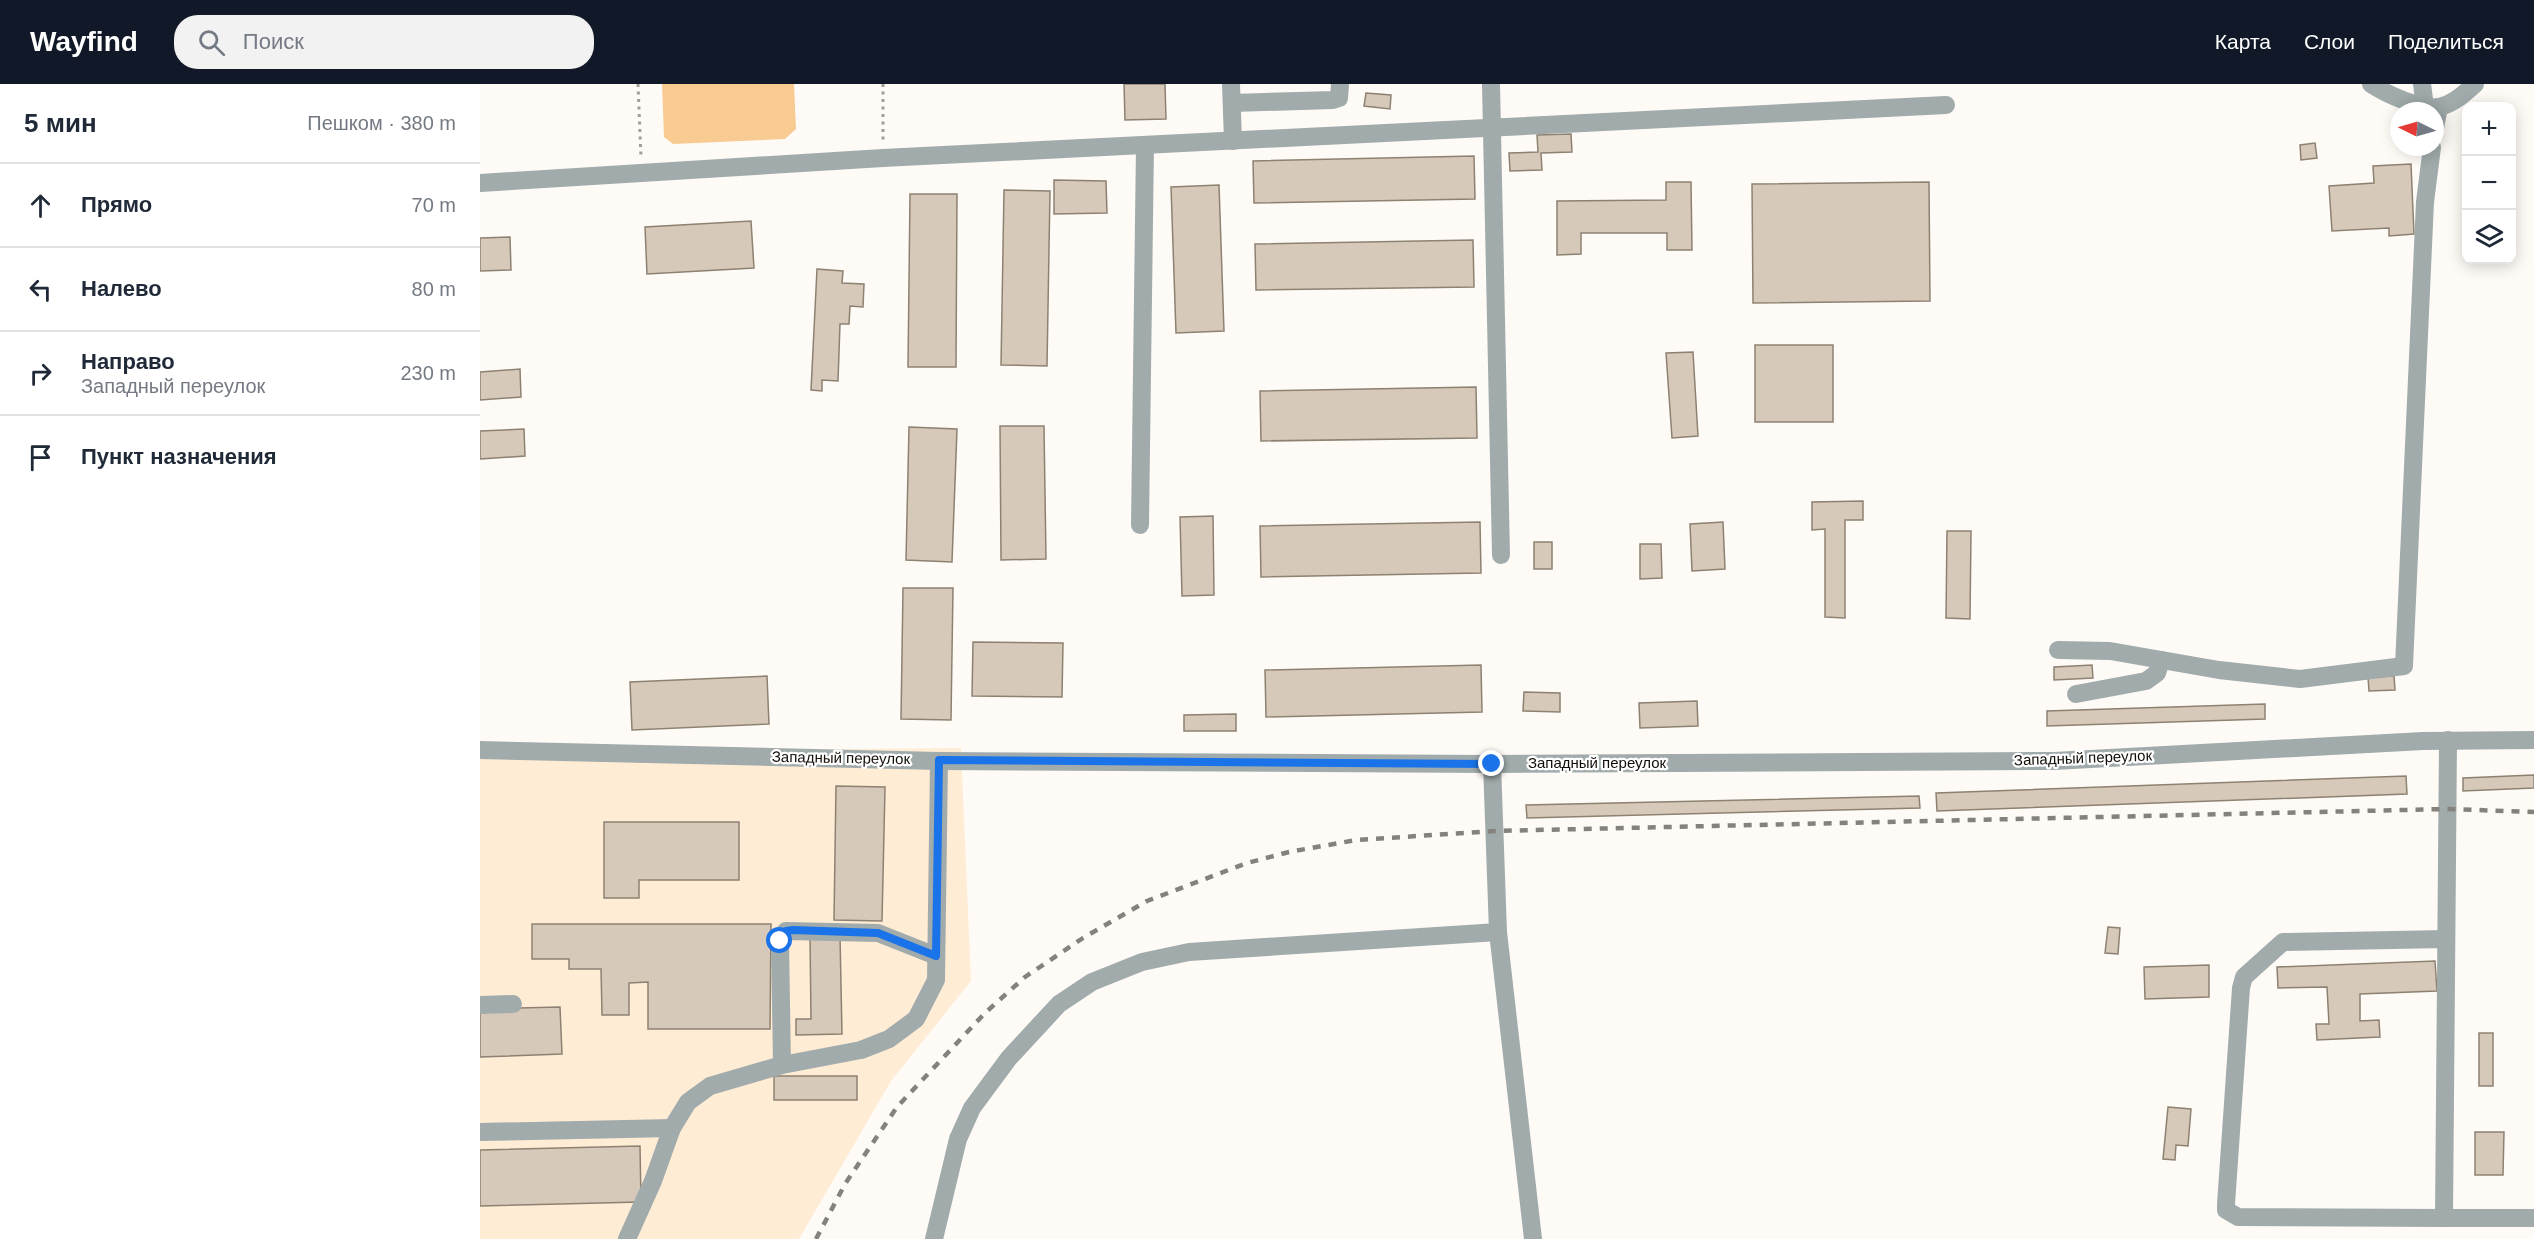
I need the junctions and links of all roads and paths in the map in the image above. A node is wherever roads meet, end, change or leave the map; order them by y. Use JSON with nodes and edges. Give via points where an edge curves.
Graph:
{"nodes":[{"id":1,"x":638,"y":84,"type":"edge"},
{"id":2,"x":883,"y":84,"type":"edge"},
{"id":3,"x":1232,"y":84,"type":"edge"},
{"id":4,"x":1340,"y":84,"type":"edge"},
{"id":5,"x":1491,"y":84,"type":"edge"},
{"id":6,"x":2371,"y":84,"type":"edge"},
{"id":7,"x":2422,"y":84,"type":"edge"},
{"id":8,"x":2475,"y":84,"type":"edge"},
{"id":9,"x":2416,"y":102,"type":"edge"},
{"id":10,"x":2430,"y":102,"type":"edge"},
{"id":11,"x":1232,"y":103,"type":"junction"},
{"id":12,"x":2444,"y":103,"type":"edge"},
{"id":13,"x":1946,"y":105,"type":"dead end"},
{"id":14,"x":1492,"y":127,"type":"junction"},
{"id":15,"x":1233,"y":141,"type":"junction"},
{"id":16,"x":1145,"y":145,"type":"junction"},
{"id":17,"x":2431,"y":156,"type":"edge"},
{"id":18,"x":883,"y":158,"type":"junction"},
{"id":19,"x":642,"y":172,"type":"junction"},
{"id":20,"x":480,"y":183,"type":"edge"},
{"id":21,"x":1140,"y":525,"type":"dead end"},
{"id":22,"x":1501,"y":555,"type":"dead end"},
{"id":23,"x":2058,"y":650,"type":"dead end"},
{"id":24,"x":2161,"y":660,"type":"junction"},
{"id":25,"x":2076,"y":694,"type":"dead end"},
{"id":26,"x":2448,"y":740,"type":"junction"},
{"id":27,"x":2534,"y":740,"type":"edge"},
{"id":28,"x":480,"y":750,"type":"edge"},
{"id":29,"x":939,"y":760,"type":"junction"},
{"id":30,"x":1492,"y":764,"type":"junction"},
{"id":31,"x":1498,"y":932,"type":"junction"},
{"id":32,"x":2446,"y":939,"type":"junction"},
{"id":33,"x":936,"y":956,"type":"junction"},
{"id":34,"x":513,"y":1004,"type":"dead end"},
{"id":35,"x":480,"y":1005,"type":"edge"},
{"id":36,"x":782,"y":1065,"type":"junction"},
{"id":37,"x":672,"y":1128,"type":"junction"},
{"id":38,"x":480,"y":1132,"type":"edge"},
{"id":39,"x":2444,"y":1218,"type":"junction"},
{"id":40,"x":2534,"y":1218,"type":"edge"},
{"id":41,"x":627,"y":1239,"type":"edge"},
{"id":42,"x":934,"y":1239,"type":"edge"},
{"id":43,"x":1533,"y":1239,"type":"edge"}],
"edges":[{"from":1,"to":19,"type":"path"},
{"from":2,"to":18,"type":"path"},
{"from":3,"to":11,"type":"street"},
{"from":4,"to":11,"type":"street","via":[[1339,98],[1333,100]]},
{"from":5,"to":14,"type":"street"},
{"from":6,"to":9,"type":"street"},
{"from":7,"to":10,"type":"street"},
{"from":8,"to":12,"type":"street","via":[[2460,98]]},
{"from":11,"to":15,"type":"street"},
{"from":13,"to":14,"type":"street"},
{"from":14,"to":15,"type":"street"},
{"from":14,"to":22,"type":"street"},
{"from":15,"to":16,"type":"street"},
{"from":16,"to":18,"type":"street"},
{"from":16,"to":21,"type":"street"},
{"from":17,"to":24,"type":"street","via":[[2425,202],[2404,666],[2300,679]]},
{"from":18,"to":19,"type":"street"},
{"from":19,"to":20,"type":"street"},
{"from":23,"to":24,"type":"street","via":[[2110,651]]},
{"from":24,"to":25,"type":"street","via":[[2157,673],[2146,681]]},
{"from":26,"to":27,"type":"street","name":"Западный переулок"},
{"from":26,"to":30,"type":"street","name":"Западный переулок","via":[[2054,761]]},
{"from":26,"to":32,"type":"street"},
{"from":28,"to":29,"type":"street","name":"Западный переулок"},
{"from":29,"to":30,"type":"street","name":"Западный переулок"},
{"from":29,"to":33,"type":"street"},
{"from":30,"to":31,"type":"street"},
{"from":31,"to":42,"type":"street","via":[[1189,952],[1142,962],[1092,982],[1059,1004],[1009,1058],[972,1108],[958,1139]]},
{"from":31,"to":43,"type":"street"},
{"from":32,"to":39,"type":"street"},
{"from":32,"to":39,"type":"street","via":[[2283,942],[2244,977],[2226,1204],[2226,1210],[2238,1217]]},
{"from":33,"to":36,"type":"street","via":[[936,980],[916,1019],[889,1039],[861,1050]]},
{"from":33,"to":36,"type":"street","via":[[878,933],[786,931],[780,941]]},
{"from":34,"to":35,"type":"street"},
{"from":36,"to":37,"type":"street","via":[[710,1086],[688,1102]]},
{"from":37,"to":38,"type":"street"},
{"from":37,"to":41,"type":"street"},
{"from":39,"to":40,"type":"street"}]}
